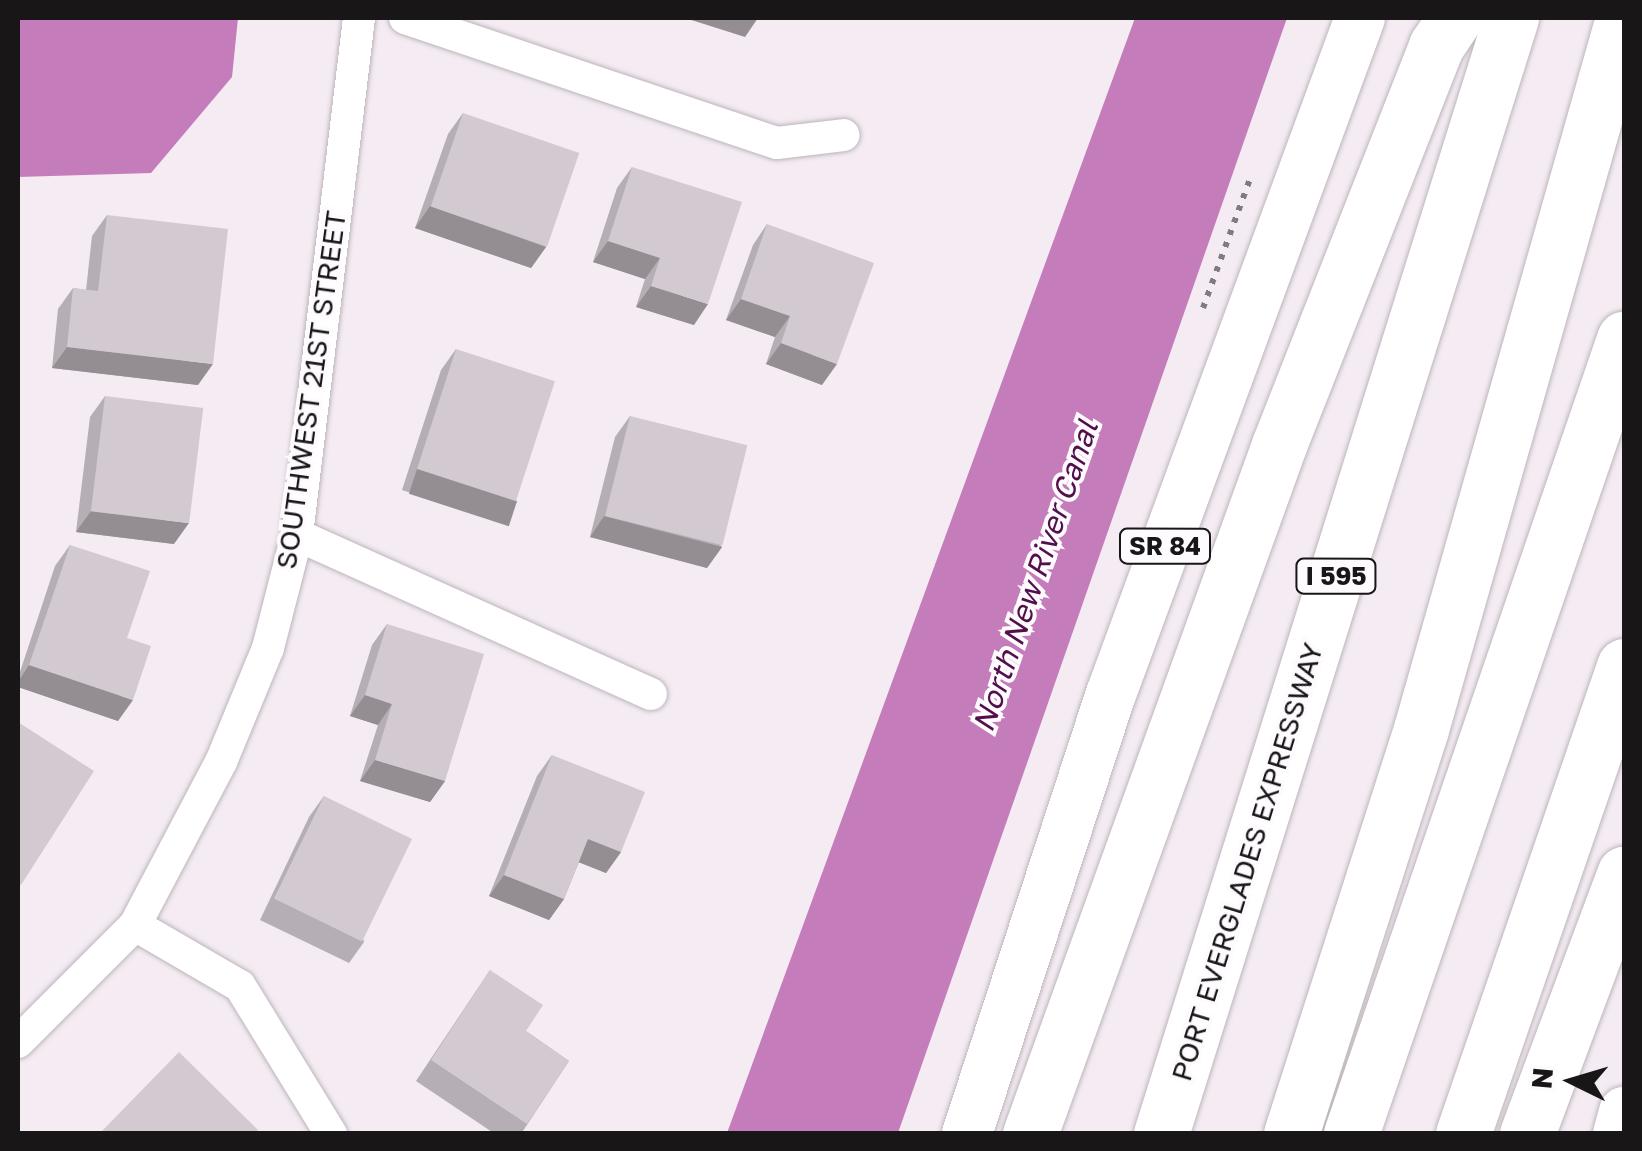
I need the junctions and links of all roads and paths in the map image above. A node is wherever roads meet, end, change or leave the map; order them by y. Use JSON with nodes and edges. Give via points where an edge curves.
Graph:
{"nodes":[{"id":1,"x":359,"y":18,"type":"edge"},
{"id":2,"x":406,"y":18,"type":"edge"},
{"id":3,"x":1360,"y":18,"type":"edge"},
{"id":4,"x":1455,"y":18,"type":"edge"},
{"id":5,"x":1510,"y":18,"type":"edge"},
{"id":6,"x":1622,"y":18,"type":"edge"},
{"id":7,"x":844,"y":135,"type":"dead end"},
{"id":8,"x":1624,"y":339,"type":"edge"},
{"id":9,"x":297,"y":536,"type":"junction"},
{"id":10,"x":1624,"y":666,"type":"edge"},
{"id":11,"x":652,"y":694,"type":"dead end"},
{"id":12,"x":1624,"y":874,"type":"edge"},
{"id":13,"x":135,"y":925,"type":"junction"},
{"id":14,"x":18,"y":1042,"type":"edge"},
{"id":15,"x":1624,"y":1112,"type":"edge"},
{"id":16,"x":331,"y":1134,"type":"edge"},
{"id":17,"x":970,"y":1134,"type":"edge"},
{"id":18,"x":1030,"y":1134,"type":"edge"},
{"id":19,"x":1161,"y":1134,"type":"edge"},
{"id":20,"x":1291,"y":1134,"type":"edge"},
{"id":21,"x":1351,"y":1134,"type":"edge"},
{"id":22,"x":1463,"y":1134,"type":"edge"},
{"id":23,"x":1528,"y":1134,"type":"edge"},
{"id":24,"x":1618,"y":1134,"type":"edge"}],
"edges":[{"from":1,"to":9,"type":"street","name":"SOUTHWEST 21ST STREET"},
{"from":2,"to":7,"type":"street","via":[[777,143]]},
{"from":3,"to":17,"type":"main road","number":"SR 84","via":[[1112,694]]},
{"from":4,"to":18,"type":"highway","via":[[1436,46],[1280,445]]},
{"from":5,"to":19,"type":"highway","name":"PORT EVERGLADES EXPRESSWAY","number":"I 595"},
{"from":6,"to":20,"type":"highway","via":[[1421,729]]},
{"from":8,"to":21,"type":"highway"},
{"from":9,"to":11,"type":"street"},
{"from":9,"to":13,"type":"street","name":"SOUTHWEST 21ST STREET","via":[[268,648],[228,746]]},
{"from":10,"to":22,"type":"highway"},
{"from":12,"to":23,"type":"highway"},
{"from":13,"to":14,"type":"street","name":"SOUTHWEST 21ST STREET"},
{"from":13,"to":16,"type":"street","via":[[240,986]]},
{"from":15,"to":24,"type":"main road"}]}
